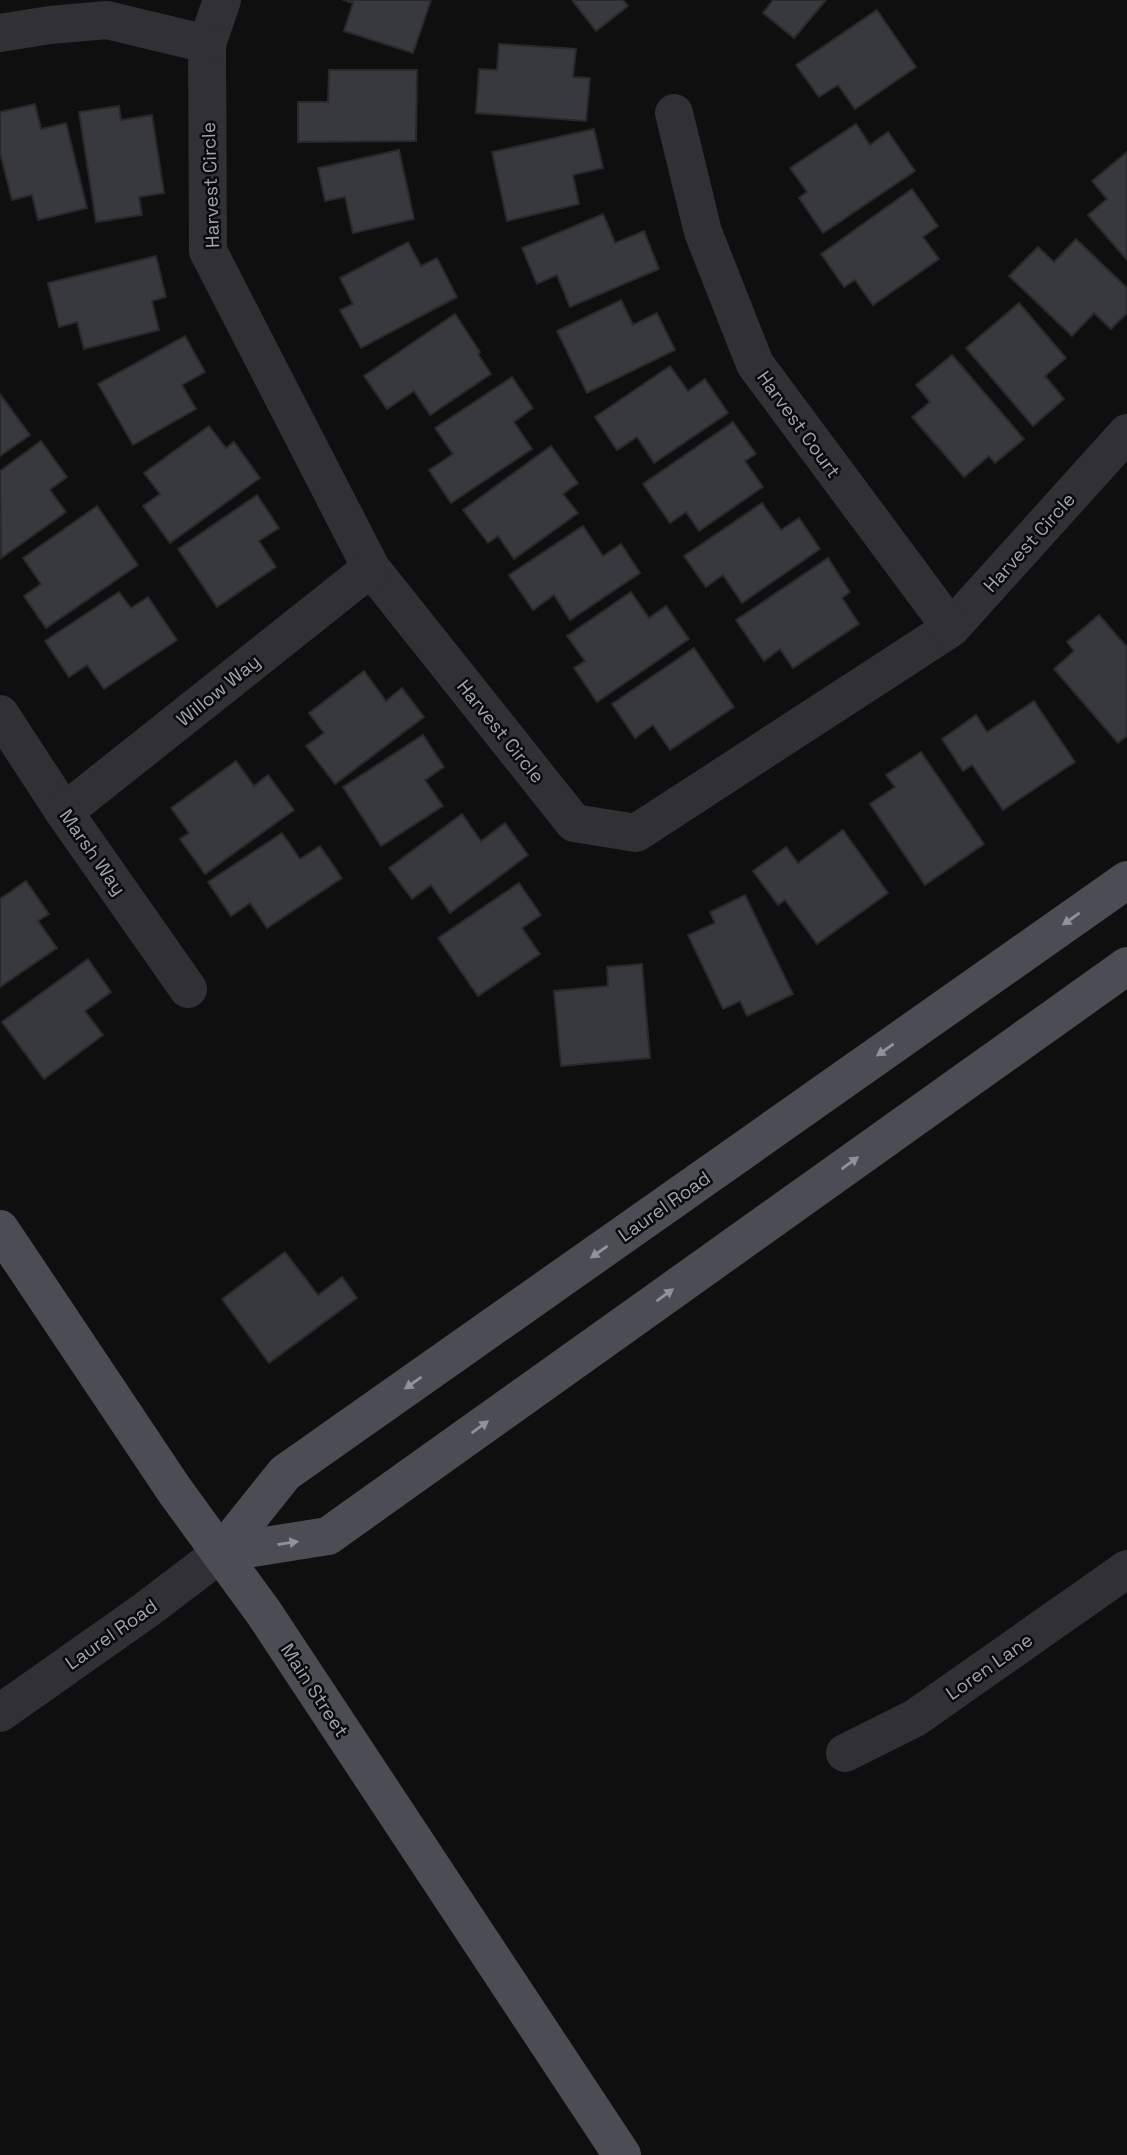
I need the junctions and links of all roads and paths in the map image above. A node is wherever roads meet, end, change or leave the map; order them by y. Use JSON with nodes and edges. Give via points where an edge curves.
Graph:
{"nodes":[{"id":1,"x":222,"y":0,"type":"edge"},
{"id":2,"x":0,"y":33,"type":"edge"},
{"id":3,"x":207,"y":44,"type":"junction"},
{"id":4,"x":674,"y":113,"type":"dead end"},
{"id":5,"x":1127,"y":433,"type":"edge"},
{"id":6,"x":371,"y":568,"type":"junction"},
{"id":7,"x":951,"y":628,"type":"junction"},
{"id":8,"x":0,"y":714,"type":"edge"},
{"id":9,"x":64,"y":813,"type":"junction"},
{"id":10,"x":1127,"y":880,"type":"edge"},
{"id":11,"x":1127,"y":966,"type":"edge"},
{"id":12,"x":188,"y":989,"type":"dead end"},
{"id":13,"x":0,"y":1229,"type":"edge"},
{"id":14,"x":221,"y":1553,"type":"junction"},
{"id":15,"x":1127,"y":1569,"type":"edge"},
{"id":16,"x":0,"y":1713,"type":"edge"},
{"id":17,"x":845,"y":1753,"type":"dead end"},
{"id":18,"x":622,"y":2155,"type":"edge"}],
"edges":[{"from":1,"to":3,"type":"street","name":"Harvest Circle"},
{"from":2,"to":3,"type":"street","via":[[107,20]]},
{"from":3,"to":6,"type":"street","name":"Harvest Circle","via":[[208,251]]},
{"from":4,"to":7,"type":"street","name":"Harvest Court","via":[[703,232],[755,364]]},
{"from":5,"to":7,"type":"street","name":"Harvest Circle"},
{"from":6,"to":7,"type":"street","name":"Harvest Circle","via":[[574,822],[636,833]]},
{"from":6,"to":9,"type":"street","name":"Willow Way"},
{"from":8,"to":9,"type":"street","name":"Marsh Way"},
{"from":9,"to":12,"type":"street","name":"Marsh Way"},
{"from":10,"to":14,"type":"main road","name":"Laurel Road","one_way":true,"via":[[285,1473]]},
{"from":14,"to":11,"type":"main road","name":"Laurel Road","one_way":true,"via":[[328,1536]]},
{"from":13,"to":14,"type":"main road","name":"Main Street"},
{"from":14,"to":16,"type":"street","name":"Laurel Road"},
{"from":14,"to":18,"type":"main road","name":"Main Street"},
{"from":15,"to":17,"type":"street","name":"Loren Lane","via":[[915,1718]]}]}
